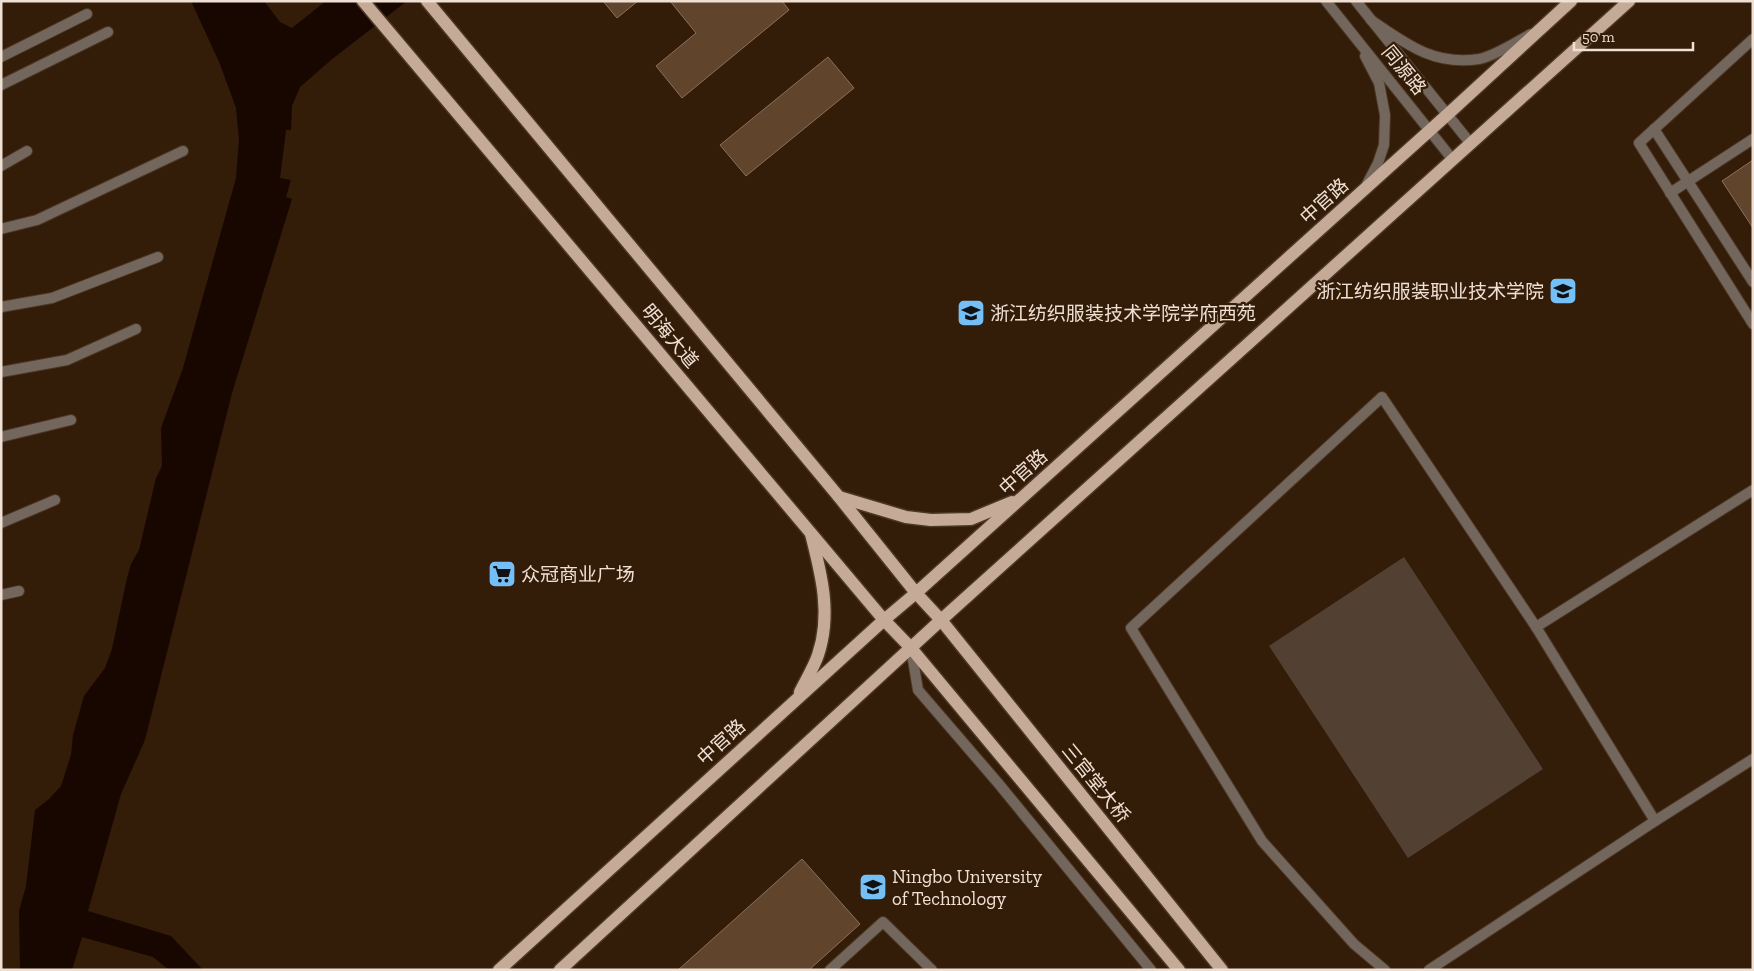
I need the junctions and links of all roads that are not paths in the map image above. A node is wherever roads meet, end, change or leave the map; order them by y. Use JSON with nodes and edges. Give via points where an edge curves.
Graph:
{"nodes":[{"id":1,"x":363,"y":1,"type":"edge"},
{"id":2,"x":427,"y":1,"type":"edge"},
{"id":3,"x":1326,"y":1,"type":"edge"},
{"id":4,"x":1356,"y":1,"type":"edge"},
{"id":5,"x":1571,"y":1,"type":"edge"},
{"id":6,"x":1629,"y":1,"type":"edge"},
{"id":7,"x":87,"y":14,"type":"dead end"},
{"id":8,"x":1371,"y":20,"type":"junction"},
{"id":9,"x":1542,"y":27,"type":"junction"},
{"id":10,"x":108,"y":32,"type":"dead end"},
{"id":11,"x":1354,"y":35,"type":"junction"},
{"id":12,"x":1753,"y":40,"type":"edge"},
{"id":13,"x":1,"y":57,"type":"edge"},
{"id":14,"x":1,"y":85,"type":"edge"},
{"id":15,"x":1448,"y":114,"type":"junction"},
{"id":16,"x":1654,"y":129,"type":"junction"},
{"id":17,"x":1430,"y":130,"type":"junction"},
{"id":18,"x":1753,"y":139,"type":"edge"},
{"id":19,"x":1471,"y":144,"type":"junction"},
{"id":20,"x":27,"y":151,"type":"dead end"},
{"id":21,"x":183,"y":151,"type":"dead end"},
{"id":22,"x":1453,"y":160,"type":"junction"},
{"id":23,"x":1,"y":166,"type":"edge"},
{"id":24,"x":1688,"y":181,"type":"junction"},
{"id":25,"x":1365,"y":188,"type":"junction"},
{"id":26,"x":1670,"y":193,"type":"junction"},
{"id":27,"x":1,"y":230,"type":"edge"},
{"id":28,"x":158,"y":257,"type":"dead end"},
{"id":29,"x":1753,"y":282,"type":"edge"},
{"id":30,"x":1,"y":307,"type":"edge"},
{"id":31,"x":1753,"y":324,"type":"edge"},
{"id":32,"x":136,"y":328,"type":"dead end"},
{"id":33,"x":1,"y":372,"type":"edge"},
{"id":34,"x":71,"y":420,"type":"dead end"},
{"id":35,"x":1,"y":437,"type":"edge"},
{"id":36,"x":1753,"y":490,"type":"edge"},
{"id":37,"x":838,"y":497,"type":"junction"},
{"id":38,"x":1021,"y":498,"type":"junction"},
{"id":39,"x":55,"y":500,"type":"dead end"},
{"id":40,"x":1,"y":523,"type":"edge"},
{"id":41,"x":810,"y":531,"type":"junction"},
{"id":42,"x":19,"y":590,"type":"dead end"},
{"id":43,"x":916,"y":593,"type":"junction"},
{"id":44,"x":1,"y":595,"type":"edge"},
{"id":45,"x":884,"y":620,"type":"junction"},
{"id":46,"x":940,"y":620,"type":"junction"},
{"id":47,"x":1536,"y":628,"type":"junction"},
{"id":48,"x":911,"y":648,"type":"junction"},
{"id":49,"x":796,"y":699,"type":"junction"},
{"id":50,"x":1753,"y":759,"type":"edge"},
{"id":51,"x":1655,"y":821,"type":"junction"},
{"id":52,"x":499,"y":970,"type":"edge"},
{"id":53,"x":560,"y":970,"type":"edge"},
{"id":54,"x":830,"y":970,"type":"edge"},
{"id":55,"x":932,"y":970,"type":"edge"},
{"id":56,"x":1152,"y":970,"type":"edge"},
{"id":57,"x":1179,"y":970,"type":"edge"},
{"id":58,"x":1222,"y":970,"type":"edge"},
{"id":59,"x":1385,"y":970,"type":"edge"},
{"id":60,"x":1429,"y":970,"type":"edge"}],
"edges":[{"from":1,"to":41,"type":"main road","name":"明海大道"},
{"from":2,"to":37,"type":"main road","name":"明海大道"},
{"from":3,"to":11,"type":"street","name":"同源路"},
{"from":4,"to":8,"type":"street","name":"同源路"},
{"from":5,"to":9,"type":"main road","name":"中官路"},
{"from":6,"to":19,"type":"main road"},
{"from":7,"to":13,"type":"street"},
{"from":8,"to":9,"type":"street","via":[[1432,57],[1453,60],[1480,59]]},
{"from":8,"to":15,"type":"street","name":"同源路"},
{"from":9,"to":15,"type":"main road","name":"中官路"},
{"from":10,"to":14,"type":"street"},
{"from":11,"to":17,"type":"street","name":"同源路"},
{"from":11,"to":25,"type":"street","via":[[1379,83],[1384,115],[1384,145]]},
{"from":12,"to":16,"type":"street"},
{"from":15,"to":17,"type":"main road","name":"中官路"},
{"from":15,"to":19,"type":"street","name":"同源路"},
{"from":16,"to":24,"type":"street"},
{"from":16,"to":26,"type":"street","via":[[1639,143]]},
{"from":17,"to":22,"type":"street","name":"同源路"},
{"from":17,"to":25,"type":"main road","name":"中官路"},
{"from":18,"to":24,"type":"street"},
{"from":19,"to":22,"type":"main road"},
{"from":20,"to":23,"type":"street"},
{"from":21,"to":27,"type":"street","via":[[38,220]]},
{"from":22,"to":46,"type":"main road"},
{"from":24,"to":26,"type":"street"},
{"from":24,"to":29,"type":"street"},
{"from":25,"to":38,"type":"main road","name":"中官路"},
{"from":26,"to":31,"type":"street"},
{"from":28,"to":30,"type":"street","via":[[52,298]]},
{"from":32,"to":33,"type":"street","via":[[68,360]]},
{"from":34,"to":35,"type":"street"},
{"from":36,"to":47,"type":"street"},
{"from":37,"to":38,"type":"main road","via":[[906,517],[931,520],[971,519]]},
{"from":37,"to":43,"type":"main road","name":"明海大道"},
{"from":38,"to":43,"type":"main road","name":"中官路"},
{"from":39,"to":40,"type":"street"},
{"from":41,"to":45,"type":"main road","name":"明海大道"},
{"from":41,"to":49,"type":"main road","via":[[823,585],[824,626],[818,655]]},
{"from":42,"to":44,"type":"street"},
{"from":43,"to":45,"type":"main road","name":"中官路"},
{"from":43,"to":46,"type":"main road","name":"明海大道"},
{"from":45,"to":48,"type":"main road","name":"明海大道"},
{"from":45,"to":49,"type":"main road","name":"中官路"},
{"from":46,"to":48,"type":"main road"},
{"from":46,"to":58,"type":"main road","name":"三官堂大桥"},
{"from":47,"to":51,"type":"street"},
{"from":47,"to":59,"type":"street","via":[[1382,397],[1131,628],[1262,842],[1354,944]]},
{"from":48,"to":53,"type":"main road"},
{"from":48,"to":56,"type":"street","via":[[918,690]]},
{"from":48,"to":57,"type":"main road"},
{"from":49,"to":52,"type":"main road","name":"中官路"},
{"from":50,"to":51,"type":"street"},
{"from":51,"to":60,"type":"street"},
{"from":54,"to":55,"type":"street","via":[[883,922]]}]}
